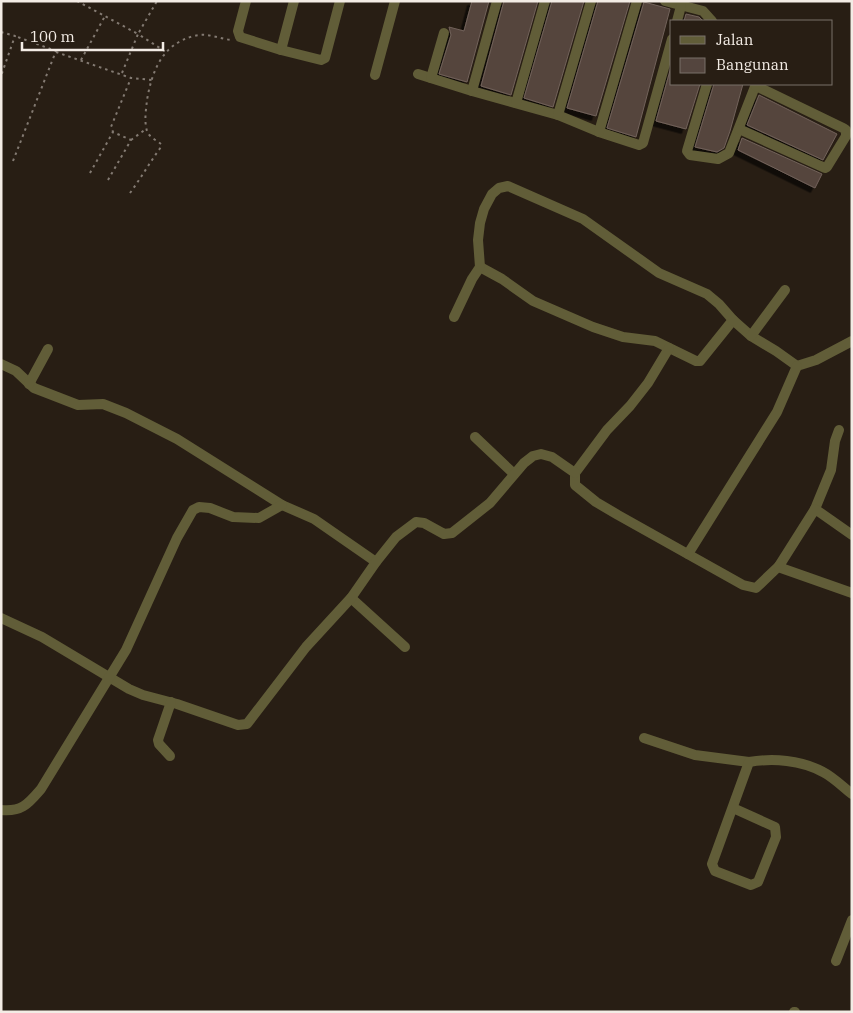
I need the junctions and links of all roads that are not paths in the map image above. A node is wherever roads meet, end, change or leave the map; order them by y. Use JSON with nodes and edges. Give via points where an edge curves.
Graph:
{"nodes":[{"id":1,"x":246,"y":1,"type":"edge"},
{"id":2,"x":294,"y":1,"type":"edge"},
{"id":3,"x":340,"y":1,"type":"edge"},
{"id":4,"x":395,"y":1,"type":"edge"},
{"id":5,"x":497,"y":1,"type":"edge"},
{"id":6,"x":545,"y":1,"type":"edge"},
{"id":7,"x":591,"y":1,"type":"edge"},
{"id":8,"x":637,"y":1,"type":"edge"},
{"id":9,"x":665,"y":1,"type":"edge"},
{"id":10,"x":681,"y":6,"type":"junction"},
{"id":11,"x":677,"y":20,"type":"edge"},
{"id":12,"x":711,"y":20,"type":"edge"},
{"id":13,"x":444,"y":33,"type":"dead end"},
{"id":14,"x":670,"y":47,"type":"edge"},
{"id":15,"x":280,"y":50,"type":"junction"},
{"id":16,"x":418,"y":74,"type":"dead end"},
{"id":17,"x":375,"y":75,"type":"dead end"},
{"id":18,"x":431,"y":78,"type":"junction"},
{"id":19,"x":707,"y":85,"type":"edge"},
{"id":20,"x":756,"y":85,"type":"edge"},
{"id":21,"x":472,"y":91,"type":"junction"},
{"id":22,"x":516,"y":102,"type":"junction"},
{"id":23,"x":558,"y":114,"type":"junction"},
{"id":24,"x":739,"y":129,"type":"junction"},
{"id":25,"x":599,"y":132,"type":"junction"},
{"id":26,"x":480,"y":267,"type":"junction"},
{"id":27,"x":786,"y":290,"type":"dead end"},
{"id":28,"x":454,"y":317,"type":"dead end"},
{"id":29,"x":733,"y":320,"type":"junction"},
{"id":30,"x":751,"y":336,"type":"junction"},
{"id":31,"x":852,"y":341,"type":"edge"},
{"id":32,"x":669,"y":348,"type":"junction"},
{"id":33,"x":48,"y":349,"type":"dead end"},
{"id":34,"x":1,"y":364,"type":"edge"},
{"id":35,"x":797,"y":366,"type":"junction"},
{"id":36,"x":29,"y":384,"type":"junction"},
{"id":37,"x":839,"y":430,"type":"dead end"},
{"id":38,"x":475,"y":437,"type":"dead end"},
{"id":39,"x":575,"y":473,"type":"junction"},
{"id":40,"x":514,"y":474,"type":"junction"},
{"id":41,"x":282,"y":505,"type":"junction"},
{"id":42,"x":815,"y":509,"type":"junction"},
{"id":43,"x":852,"y":534,"type":"edge"},
{"id":44,"x":688,"y":554,"type":"junction"},
{"id":45,"x":376,"y":562,"type":"junction"},
{"id":46,"x":779,"y":566,"type":"junction"},
{"id":47,"x":852,"y":593,"type":"edge"},
{"id":48,"x":351,"y":598,"type":"junction"},
{"id":49,"x":1,"y":618,"type":"edge"},
{"id":50,"x":405,"y":647,"type":"dead end"},
{"id":51,"x":110,"y":676,"type":"junction"},
{"id":52,"x":171,"y":702,"type":"junction"},
{"id":53,"x":644,"y":738,"type":"dead end"},
{"id":54,"x":170,"y":756,"type":"dead end"},
{"id":55,"x":749,"y":762,"type":"junction"},
{"id":56,"x":852,"y":794,"type":"edge"},
{"id":57,"x":733,"y":808,"type":"junction"},
{"id":58,"x":1,"y":810,"type":"edge"},
{"id":59,"x":852,"y":920,"type":"edge"},
{"id":60,"x":836,"y":960,"type":"dead end"}],
"edges":[{"from":1,"to":15,"type":"street","via":[[238,31],[240,37]]},
{"from":2,"to":15,"type":"street"},
{"from":3,"to":15,"type":"street","via":[[325,58],[316,60]]},
{"from":4,"to":17,"type":"street"},
{"from":5,"to":21,"type":"street"},
{"from":6,"to":22,"type":"street"},
{"from":7,"to":23,"type":"street"},
{"from":8,"to":25,"type":"street"},
{"from":9,"to":10,"type":"street"},
{"from":10,"to":11,"type":"street"},
{"from":10,"to":12,"type":"street","via":[[703,11]]},
{"from":13,"to":18,"type":"street"},
{"from":14,"to":25,"type":"street","via":[[643,143]]},
{"from":16,"to":18,"type":"street"},
{"from":18,"to":21,"type":"street"},
{"from":19,"to":24,"type":"street","via":[[687,151],[713,159],[724,157],[729,153]]},
{"from":20,"to":24,"type":"street"},
{"from":20,"to":24,"type":"street","via":[[843,128],[846,136],[825,168]]},
{"from":21,"to":22,"type":"street"},
{"from":22,"to":23,"type":"street"},
{"from":23,"to":25,"type":"street"},
{"from":26,"to":28,"type":"street"},
{"from":26,"to":29,"type":"street","via":[[478,240],[482,216],[492,194],[508,186],[583,219],[659,273],[707,294]]},
{"from":26,"to":32,"type":"street","via":[[533,301],[593,327],[623,337],[655,341]]},
{"from":27,"to":30,"type":"street"},
{"from":29,"to":30,"type":"street"},
{"from":29,"to":32,"type":"street","via":[[700,361]]},
{"from":30,"to":35,"type":"street"},
{"from":31,"to":35,"type":"street"},
{"from":32,"to":39,"type":"street","via":[[648,384],[607,430]]},
{"from":33,"to":36,"type":"street"},
{"from":34,"to":36,"type":"street","via":[[16,371]]},
{"from":35,"to":44,"type":"street","via":[[777,412]]},
{"from":36,"to":41,"type":"street","via":[[78,405],[103,404],[126,413],[177,439]]},
{"from":37,"to":42,"type":"street","via":[[831,470]]},
{"from":38,"to":40,"type":"street"},
{"from":39,"to":40,"type":"street","via":[[552,457],[541,454],[533,456]]},
{"from":39,"to":44,"type":"street","via":[[575,485],[596,502]]},
{"from":40,"to":45,"type":"street","via":[[490,503],[452,533],[444,534],[416,522],[396,537]]},
{"from":41,"to":45,"type":"street","via":[[314,519]]},
{"from":41,"to":51,"type":"street","via":[[259,518],[233,517],[210,508],[193,510],[126,650]]},
{"from":42,"to":43,"type":"street"},
{"from":42,"to":46,"type":"street"},
{"from":44,"to":46,"type":"street","via":[[751,588],[756,588]]},
{"from":45,"to":48,"type":"street"},
{"from":46,"to":47,"type":"street"},
{"from":48,"to":50,"type":"street"},
{"from":48,"to":52,"type":"street","via":[[306,647],[246,724],[238,725]]},
{"from":49,"to":51,"type":"street"},
{"from":51,"to":52,"type":"street","via":[[143,695]]},
{"from":51,"to":58,"type":"street","via":[[41,790],[19,810]]},
{"from":52,"to":54,"type":"street","via":[[158,740]]},
{"from":53,"to":55,"type":"street","via":[[695,755]]},
{"from":55,"to":56,"type":"street","via":[[775,760],[802,764],[824,772]]},
{"from":55,"to":57,"type":"street"},
{"from":57,"to":57,"type":"street","via":[[712,864],[715,871],[752,885],[758,882],[776,837],[775,827]]},
{"from":59,"to":60,"type":"street"}]}
